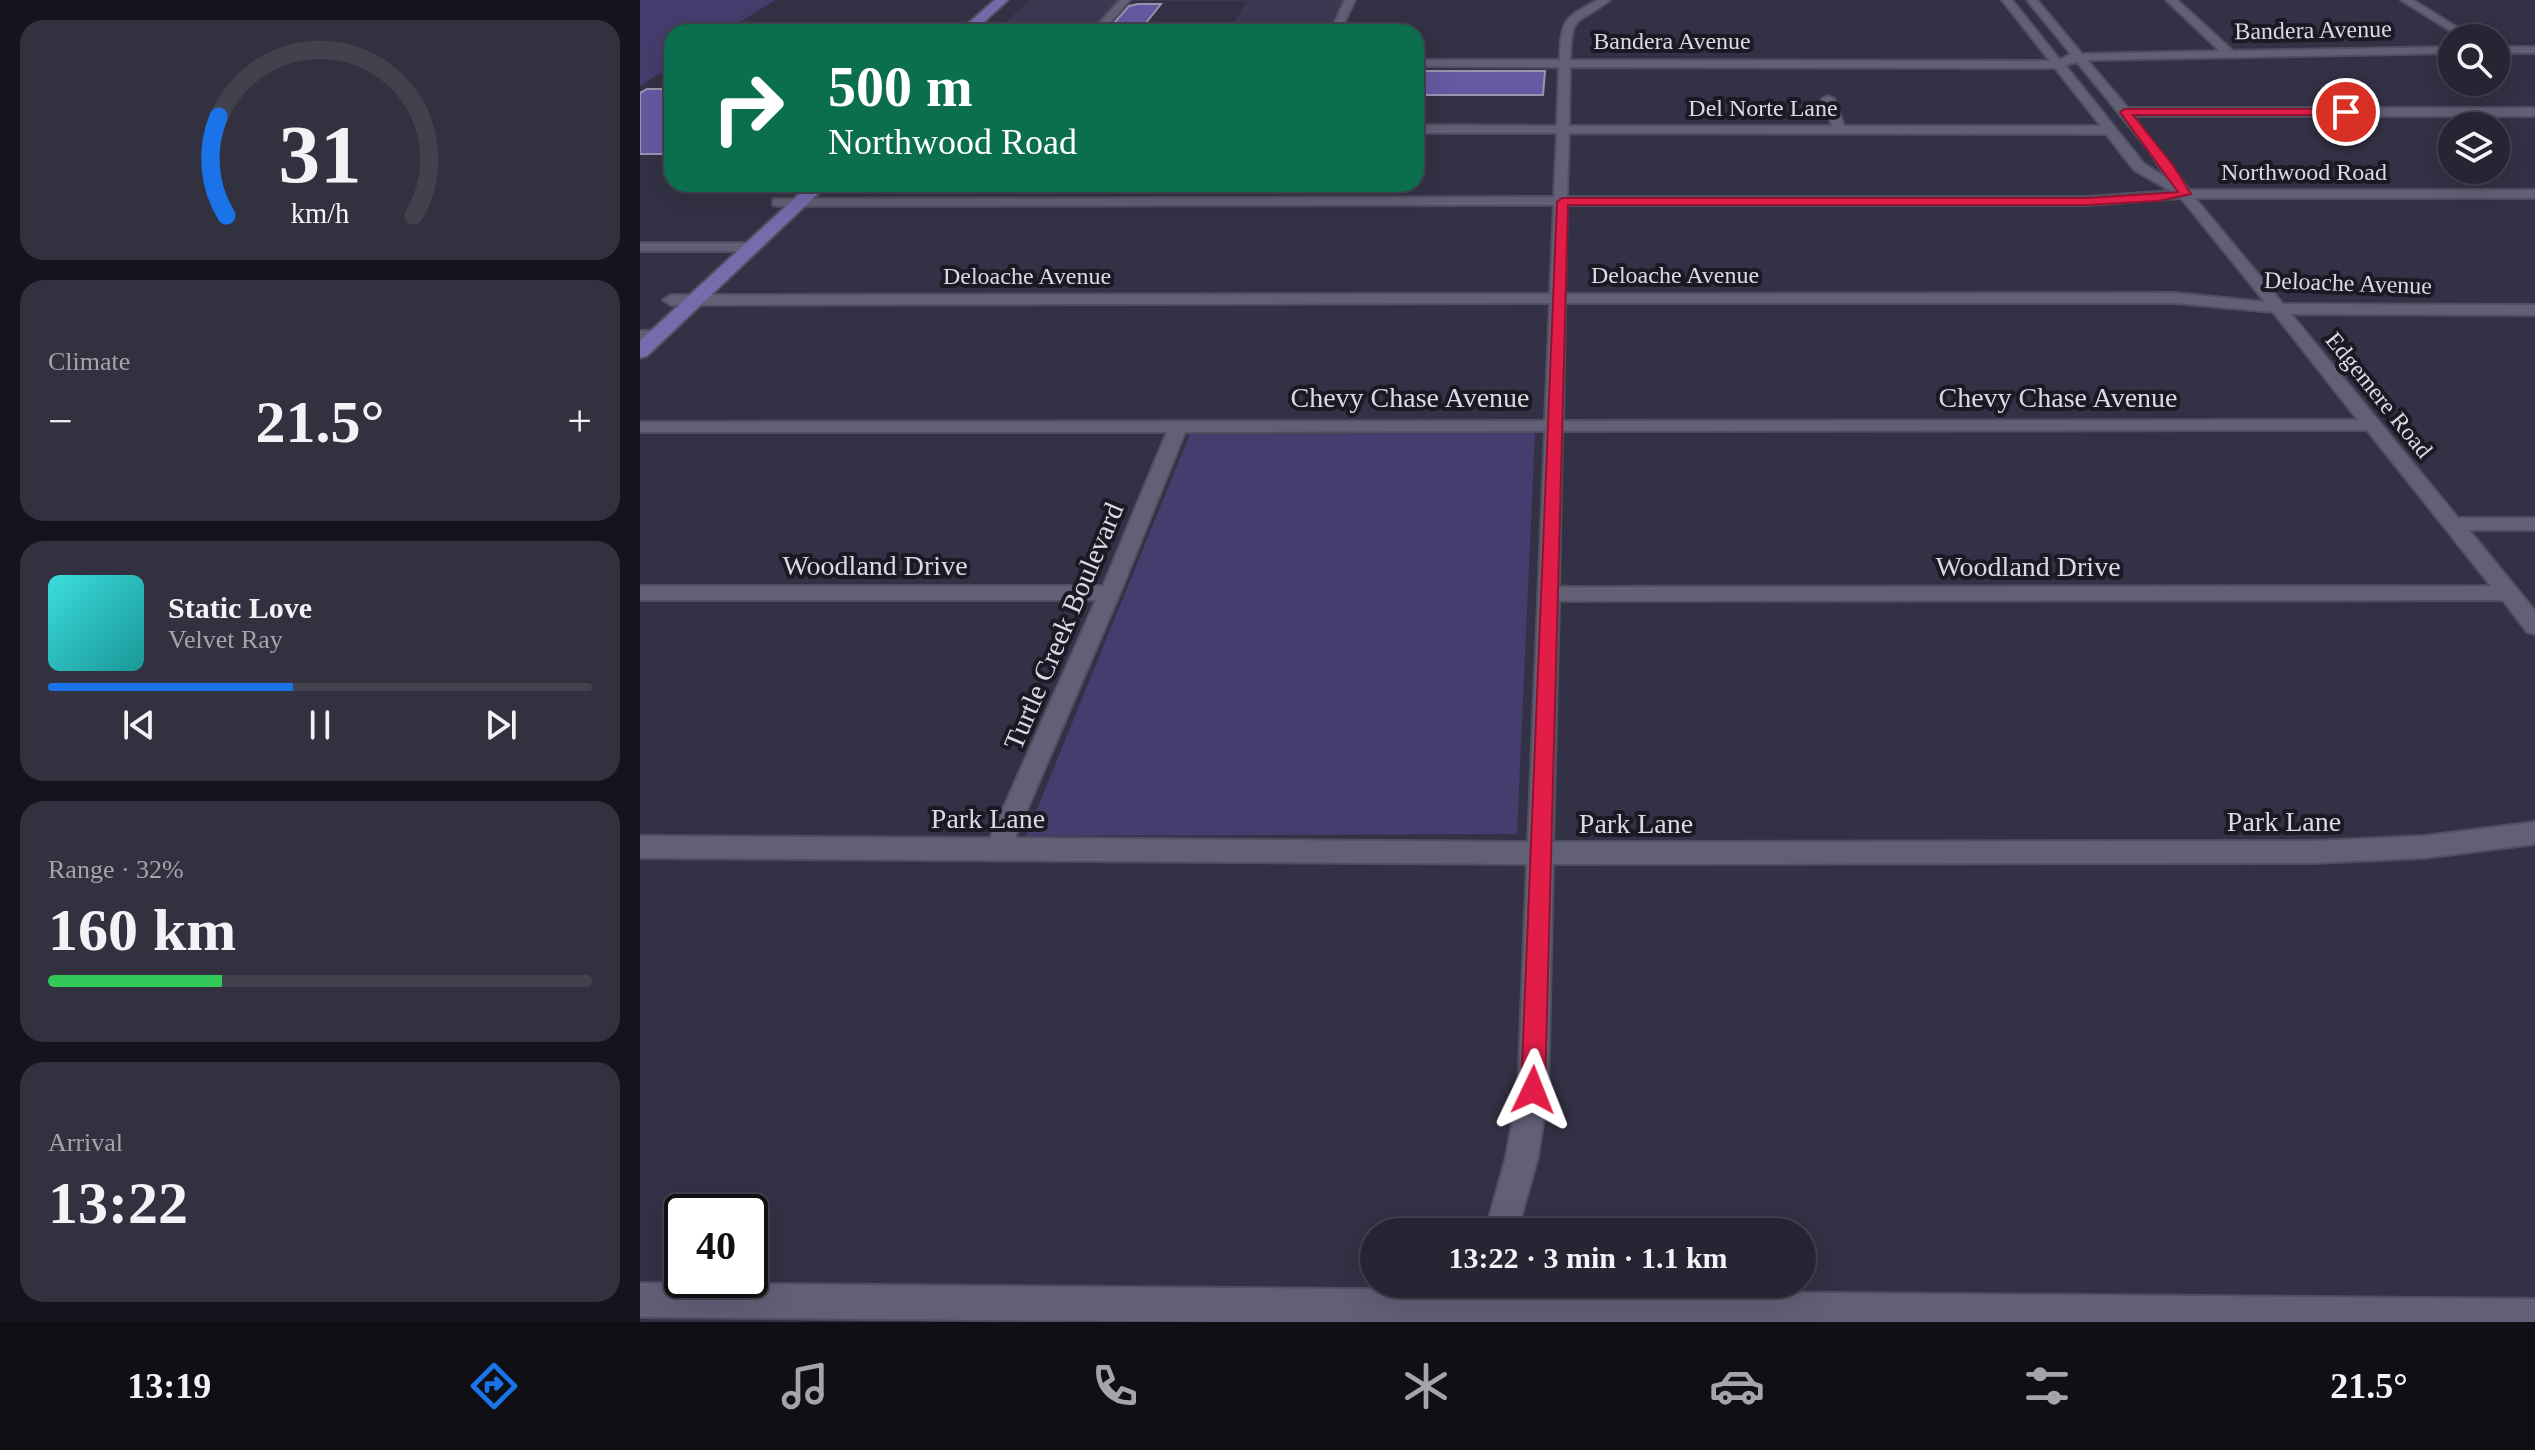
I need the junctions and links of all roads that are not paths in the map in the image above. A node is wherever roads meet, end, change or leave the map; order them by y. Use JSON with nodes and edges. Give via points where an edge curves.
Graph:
{"nodes":[{"id":1,"x":1001,"y":0,"type":"edge"},
{"id":2,"x":1017,"y":0,"type":"edge"},
{"id":3,"x":1125,"y":0,"type":"edge"},
{"id":4,"x":1350,"y":0,"type":"edge"},
{"id":5,"x":1605,"y":0,"type":"edge"},
{"id":6,"x":2007,"y":0,"type":"edge"},
{"id":7,"x":2032,"y":0,"type":"edge"},
{"id":8,"x":2171,"y":0,"type":"edge"},
{"id":9,"x":2406,"y":0,"type":"edge"},
{"id":10,"x":974,"y":24,"type":"edge"},
{"id":11,"x":992,"y":24,"type":"edge"},
{"id":12,"x":1103,"y":24,"type":"edge"},
{"id":13,"x":1339,"y":24,"type":"edge"},
{"id":14,"x":2446,"y":24,"type":"edge"},
{"id":15,"x":2438,"y":50,"type":"edge"},
{"id":16,"x":2510,"y":50,"type":"edge"},
{"id":17,"x":2535,"y":50,"type":"edge"},
{"id":18,"x":2230,"y":54,"type":"junction"},
{"id":19,"x":2080,"y":57,"type":"junction"},
{"id":20,"x":2055,"y":60,"type":"junction"},
{"id":21,"x":1424,"y":63,"type":"edge"},
{"id":22,"x":1567,"y":63,"type":"junction"},
{"id":23,"x":1828,"y":99,"type":"dead end"},
{"id":24,"x":2125,"y":112,"type":"junction"},
{"id":25,"x":2535,"y":112,"type":"edge"},
{"id":26,"x":1424,"y":129,"type":"edge"},
{"id":27,"x":1565,"y":130,"type":"junction"},
{"id":28,"x":1840,"y":130,"type":"junction"},
{"id":29,"x":2109,"y":130,"type":"junction"},
{"id":30,"x":2139,"y":167,"type":"junction"},
{"id":31,"x":2169,"y":167,"type":"junction"},
{"id":32,"x":800,"y":193,"type":"edge"},
{"id":33,"x":2185,"y":194,"type":"junction"},
{"id":34,"x":2535,"y":194,"type":"edge"},
{"id":35,"x":1562,"y":202,"type":"junction"},
{"id":36,"x":640,"y":247,"type":"edge"},
{"id":37,"x":729,"y":247,"type":"junction"},
{"id":38,"x":753,"y":247,"type":"junction"},
{"id":39,"x":671,"y":300,"type":"junction"},
{"id":40,"x":695,"y":300,"type":"junction"},
{"id":41,"x":1558,"y":300,"type":"junction"},
{"id":42,"x":2279,"y":308,"type":"junction"},
{"id":43,"x":2535,"y":310,"type":"edge"},
{"id":44,"x":646,"y":334,"type":"edge"},
{"id":45,"x":640,"y":352,"type":"edge"},
{"id":46,"x":1179,"y":425,"type":"junction"},
{"id":47,"x":1555,"y":425,"type":"junction"},
{"id":48,"x":2372,"y":425,"type":"junction"},
{"id":49,"x":640,"y":427,"type":"edge"},
{"id":50,"x":2452,"y":524,"type":"junction"},
{"id":51,"x":2535,"y":524,"type":"edge"},
{"id":52,"x":640,"y":593,"type":"edge"},
{"id":53,"x":1110,"y":593,"type":"junction"},
{"id":54,"x":2508,"y":593,"type":"junction"},
{"id":55,"x":1548,"y":594,"type":"junction"},
{"id":56,"x":2535,"y":626,"type":"edge"},
{"id":57,"x":2535,"y":833,"type":"edge"},
{"id":58,"x":640,"y":847,"type":"edge"},
{"id":59,"x":998,"y":848,"type":"junction"},
{"id":60,"x":1541,"y":853,"type":"junction"},
{"id":61,"x":1505,"y":1218,"type":"edge"},
{"id":62,"x":640,"y":1300,"type":"edge"},
{"id":63,"x":1482,"y":1304,"type":"edge"},
{"id":64,"x":2535,"y":1316,"type":"edge"}],
"edges":[{"from":1,"to":2,"type":"main road"},
{"from":1,"to":10,"type":"main road"},
{"from":2,"to":11,"type":"main road"},
{"from":3,"to":12,"type":"street"},
{"from":4,"to":13,"type":"street"},
{"from":5,"to":22,"type":"street","via":[[1568,23]]},
{"from":6,"to":20,"type":"street","name":"Edgemere Road"},
{"from":7,"to":19,"type":"street","name":"Edgemere Road"},
{"from":8,"to":18,"type":"street"},
{"from":9,"to":14,"type":"street"},
{"from":15,"to":18,"type":"street","name":"Bandera Avenue"},
{"from":16,"to":17,"type":"street"},
{"from":18,"to":19,"type":"street","name":"Bandera Avenue"},
{"from":19,"to":20,"type":"street","name":"Bandera Avenue"},
{"from":19,"to":24,"type":"street","name":"Edgemere Road"},
{"from":20,"to":22,"type":"street","name":"Bandera Avenue"},
{"from":20,"to":29,"type":"street","name":"Edgemere Road"},
{"from":21,"to":22,"type":"street","name":"Bandera Avenue"},
{"from":22,"to":27,"type":"street"},
{"from":23,"to":28,"type":"street"},
{"from":24,"to":25,"type":"street"},
{"from":24,"to":31,"type":"street","name":"Edgemere Road"},
{"from":26,"to":27,"type":"street","name":"Del Norte Lane"},
{"from":27,"to":28,"type":"street","name":"Del Norte Lane"},
{"from":27,"to":35,"type":"street"},
{"from":28,"to":29,"type":"street","name":"Del Norte Lane"},
{"from":29,"to":30,"type":"street","name":"Edgemere Road"},
{"from":30,"to":31,"type":"street"},
{"from":30,"to":33,"type":"street","name":"Edgemere Road"},
{"from":31,"to":33,"type":"street","name":"Edgemere Road"},
{"from":32,"to":35,"type":"street","name":"Northwood Road"},
{"from":32,"to":37,"type":"main road","via":[[778,202]]},
{"from":32,"to":38,"type":"main road"},
{"from":33,"to":34,"type":"street","name":"Northwood Road"},
{"from":33,"to":35,"type":"street","name":"Northwood Road","via":[[2088,201]]},
{"from":33,"to":42,"type":"street","name":"Edgemere Road"},
{"from":35,"to":41,"type":"street"},
{"from":36,"to":37,"type":"street"},
{"from":37,"to":38,"type":"street"},
{"from":37,"to":39,"type":"main road"},
{"from":38,"to":40,"type":"main road"},
{"from":39,"to":40,"type":"street","name":"Deloache Avenue"},
{"from":39,"to":44,"type":"main road"},
{"from":40,"to":41,"type":"street","name":"Deloache Avenue"},
{"from":40,"to":44,"type":"main road"},
{"from":41,"to":42,"type":"street","name":"Deloache Avenue","via":[[2161,298]]},
{"from":41,"to":47,"type":"street"},
{"from":42,"to":43,"type":"street","name":"Deloache Avenue"},
{"from":42,"to":48,"type":"street","name":"Edgemere Road"},
{"from":44,"to":45,"type":"main road"},
{"from":46,"to":47,"type":"street","name":"Chevy Chase Avenue"},
{"from":46,"to":49,"type":"street","name":"Chevy Chase Avenue"},
{"from":46,"to":53,"type":"street","name":"Turtle Creek Boulevard"},
{"from":47,"to":48,"type":"street","name":"Chevy Chase Avenue"},
{"from":47,"to":55,"type":"street"},
{"from":48,"to":50,"type":"street","name":"Edgemere Road"},
{"from":50,"to":51,"type":"street"},
{"from":50,"to":54,"type":"street","name":"Edgemere Road"},
{"from":52,"to":53,"type":"street","name":"Woodland Drive"},
{"from":53,"to":59,"type":"street","name":"Turtle Creek Boulevard"},
{"from":54,"to":55,"type":"street","name":"Woodland Drive"},
{"from":54,"to":56,"type":"street","name":"Edgemere Road"},
{"from":55,"to":60,"type":"street"},
{"from":57,"to":60,"type":"street","name":"Park Lane","via":[[2424,847],[2313,852]]},
{"from":58,"to":59,"type":"street","name":"Park Lane"},
{"from":59,"to":60,"type":"street","name":"Park Lane"},
{"from":60,"to":61,"type":"street","via":[[1533,1090]]},
{"from":62,"to":63,"type":"street"},
{"from":63,"to":64,"type":"street"}]}
